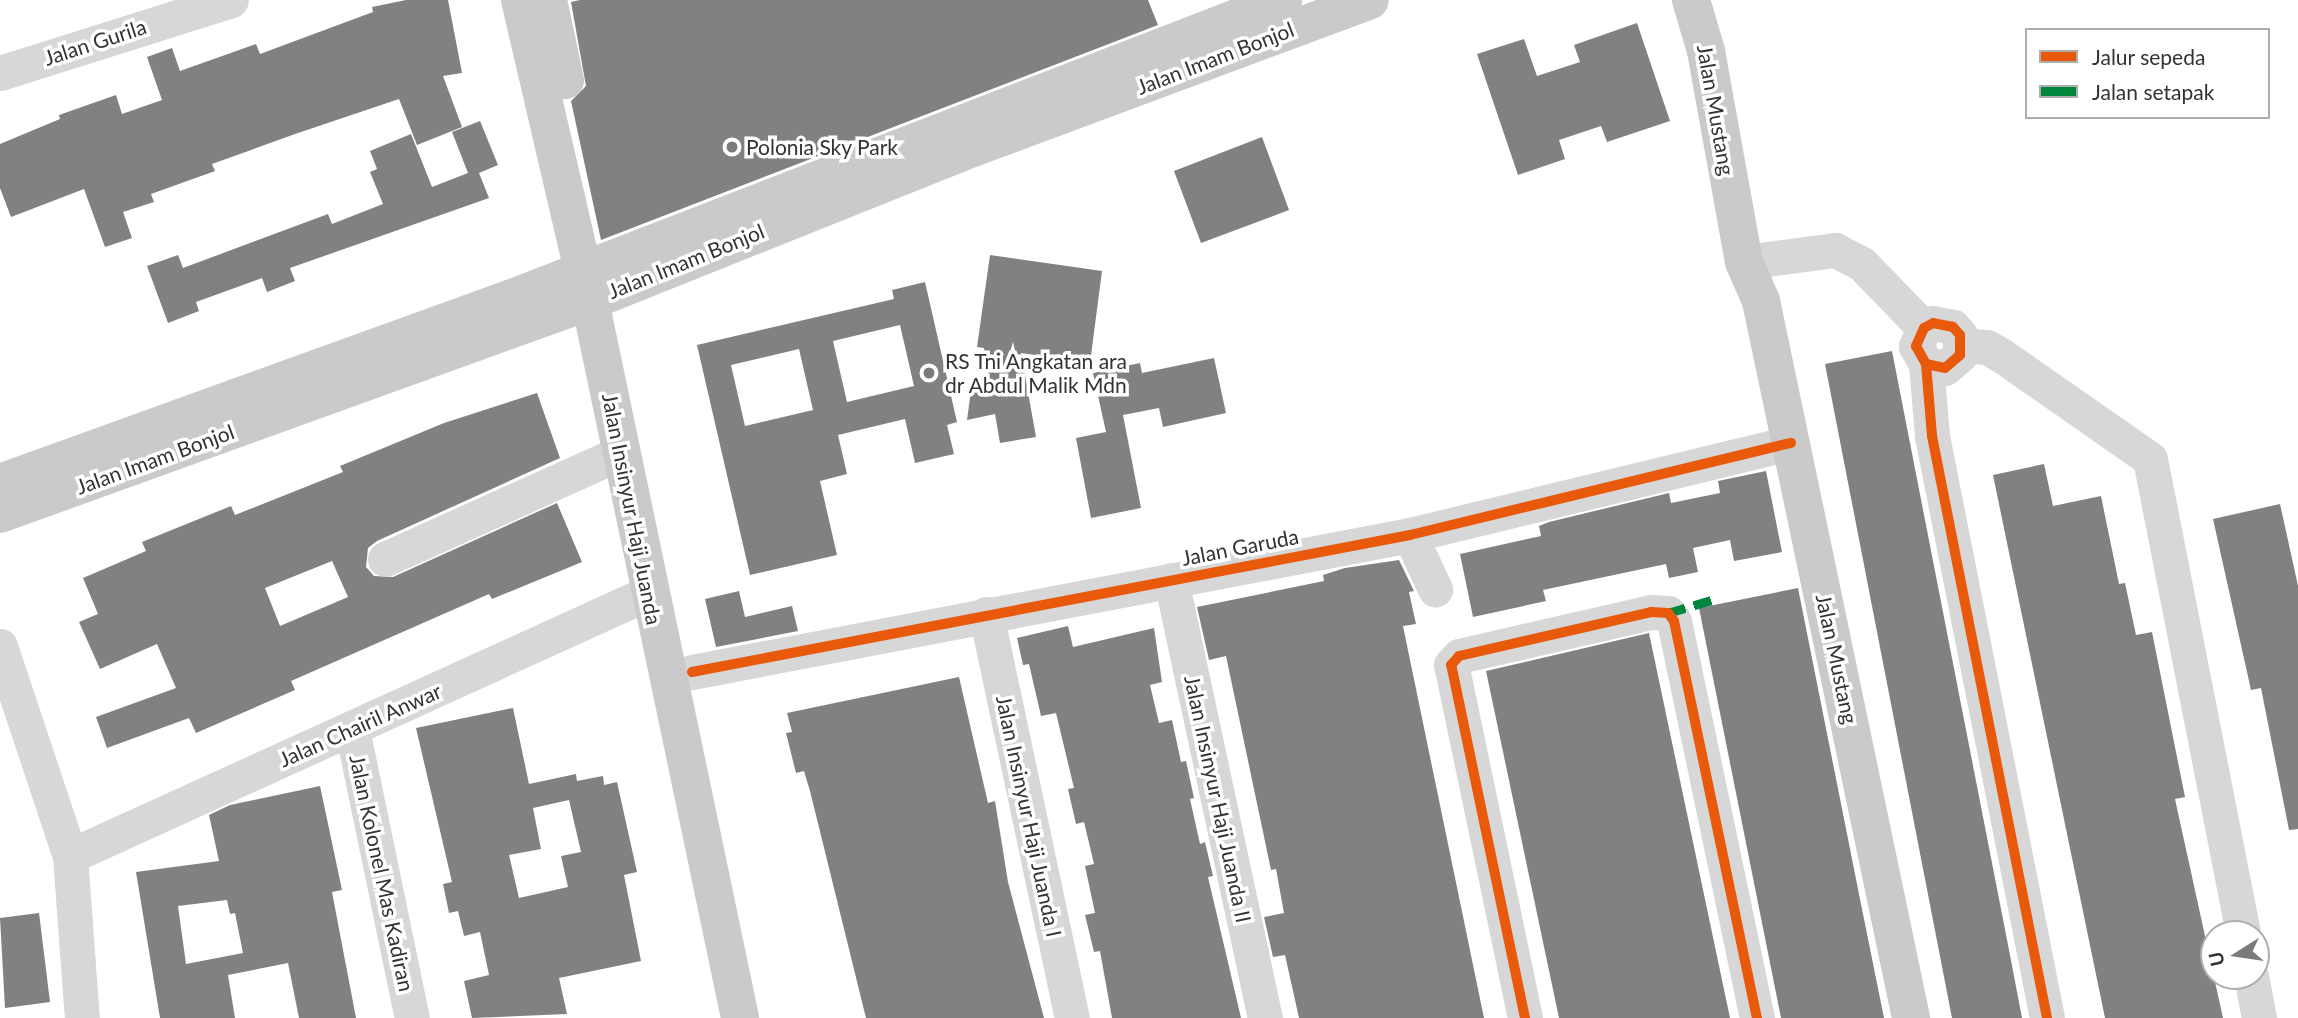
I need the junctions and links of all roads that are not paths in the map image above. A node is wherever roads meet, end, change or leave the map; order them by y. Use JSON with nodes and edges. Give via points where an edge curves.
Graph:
{"nodes":[{"id":1,"x":520,"y":0,"type":"edge"},
{"id":2,"x":548,"y":0,"type":"edge"},
{"id":3,"x":1370,"y":0,"type":"edge"},
{"id":4,"x":1691,"y":0,"type":"edge"},
{"id":5,"x":1719,"y":0,"type":"edge"},
{"id":6,"x":216,"y":2,"type":"edge"},
{"id":7,"x":1272,"y":15,"type":"edge"},
{"id":8,"x":0,"y":73,"type":"edge"},
{"id":9,"x":1753,"y":261,"type":"junction"},
{"id":10,"x":597,"y":280,"type":"junction"},
{"id":11,"x":1924,"y":328,"type":"junction"},
{"id":12,"x":1962,"y":345,"type":"junction"},
{"id":13,"x":1926,"y":364,"type":"junction"},
{"id":14,"x":204,"y":425,"type":"junction"},
{"id":15,"x":1791,"y":443,"type":"junction"},
{"id":16,"x":620,"y":453,"type":"junction"},
{"id":17,"x":0,"y":483,"type":"edge"},
{"id":18,"x":0,"y":514,"type":"edge"},
{"id":19,"x":1410,"y":535,"type":"junction"},
{"id":20,"x":385,"y":559,"type":"dead end"},
{"id":21,"x":1171,"y":580,"type":"junction"},
{"id":22,"x":1435,"y":589,"type":"dead end"},
{"id":23,"x":648,"y":593,"type":"junction"},
{"id":24,"x":986,"y":614,"type":"junction"},
{"id":25,"x":0,"y":646,"type":"edge"},
{"id":26,"x":692,"y":672,"type":"junction"},
{"id":27,"x":352,"y":729,"type":"junction"},
{"id":28,"x":70,"y":856,"type":"junction"},
{"id":29,"x":2240,"y":920,"type":"edge"},
{"id":30,"x":2254,"y":990,"type":"edge"},
{"id":31,"x":82,"y":1018,"type":"edge"},
{"id":32,"x":412,"y":1018,"type":"edge"},
{"id":33,"x":740,"y":1018,"type":"edge"},
{"id":34,"x":765,"y":1018,"type":"edge"},
{"id":35,"x":1072,"y":1018,"type":"edge"},
{"id":36,"x":1265,"y":1018,"type":"edge"},
{"id":37,"x":1525,"y":1018,"type":"edge"},
{"id":38,"x":1757,"y":1018,"type":"edge"},
{"id":39,"x":1911,"y":1018,"type":"edge"},
{"id":40,"x":2048,"y":1018,"type":"edge"},
{"id":41,"x":2259,"y":1018,"type":"edge"}],
"edges":[{"from":1,"to":10,"type":"main road","name":"Jalan Insinyur Haji Juanda"},
{"from":2,"to":10,"type":"main road","name":"Jalan Insinyur Haji Juanda"},
{"from":3,"to":7,"type":"main road","name":"Jalan Imam Bonjol"},
{"from":4,"to":9,"type":"main road","name":"Jalan Mustang"},
{"from":5,"to":9,"type":"main road","name":"Jalan Mustang"},
{"from":6,"to":8,"type":"street","name":"Jalan Gurila"},
{"from":7,"to":10,"type":"main road","name":"Jalan Imam Bonjol"},
{"from":9,"to":11,"type":"street","via":[[1835,250],[1862,264]]},
{"from":9,"to":15,"type":"main road","name":"Jalan Mustang"},
{"from":10,"to":14,"type":"main road","name":"Jalan Imam Bonjol"},
{"from":10,"to":16,"type":"main road","name":"Jalan Insinyur Haji Juanda"},
{"from":10,"to":26,"type":"main road","name":"Jalan Insinyur Haji Juanda"},
{"from":11,"to":12,"type":"street","via":[[1944,323],[1959,335]]},
{"from":11,"to":13,"type":"street","via":[[1916,346]]},
{"from":12,"to":13,"type":"street","via":[[1960,355],[1945,368]]},
{"from":12,"to":29,"type":"street","via":[[1987,347],[2001,355],[2150,459]]},
{"from":13,"to":40,"type":"street","via":[[1932,436]]},
{"from":14,"to":17,"type":"main road","name":"Jalan Imam Bonjol"},
{"from":14,"to":18,"type":"main road","name":"Jalan Imam Bonjol"},
{"from":15,"to":19,"type":"street","name":"Jalan Garuda"},
{"from":15,"to":39,"type":"main road","name":"Jalan Mustang"},
{"from":16,"to":20,"type":"street"},
{"from":16,"to":23,"type":"main road","name":"Jalan Insinyur Haji Juanda"},
{"from":19,"to":21,"type":"street","name":"Jalan Garuda"},
{"from":19,"to":22,"type":"street"},
{"from":21,"to":24,"type":"street","name":"Jalan Garuda"},
{"from":21,"to":36,"type":"street","name":"Jalan Insinyur Haji Juanda II"},
{"from":23,"to":27,"type":"street","name":"Jalan Chairil Anwar"},
{"from":23,"to":33,"type":"main road","name":"Jalan Insinyur Haji Juanda"},
{"from":24,"to":26,"type":"street","name":"Jalan Garuda"},
{"from":24,"to":35,"type":"street","name":"Jalan Insinyur Haji Juanda I"},
{"from":25,"to":28,"type":"street"},
{"from":26,"to":34,"type":"main road","name":"Jalan Insinyur Haji Juanda"},
{"from":27,"to":28,"type":"street","name":"Jalan Chairil Anwar"},
{"from":27,"to":32,"type":"street","name":"Jalan Kolonel Mas Kadiran"},
{"from":28,"to":31,"type":"street"},
{"from":30,"to":41,"type":"street"},
{"from":37,"to":38,"type":"street","via":[[1451,665],[1459,656],[1651,612],[1668,613],[1674,621]]}]}
